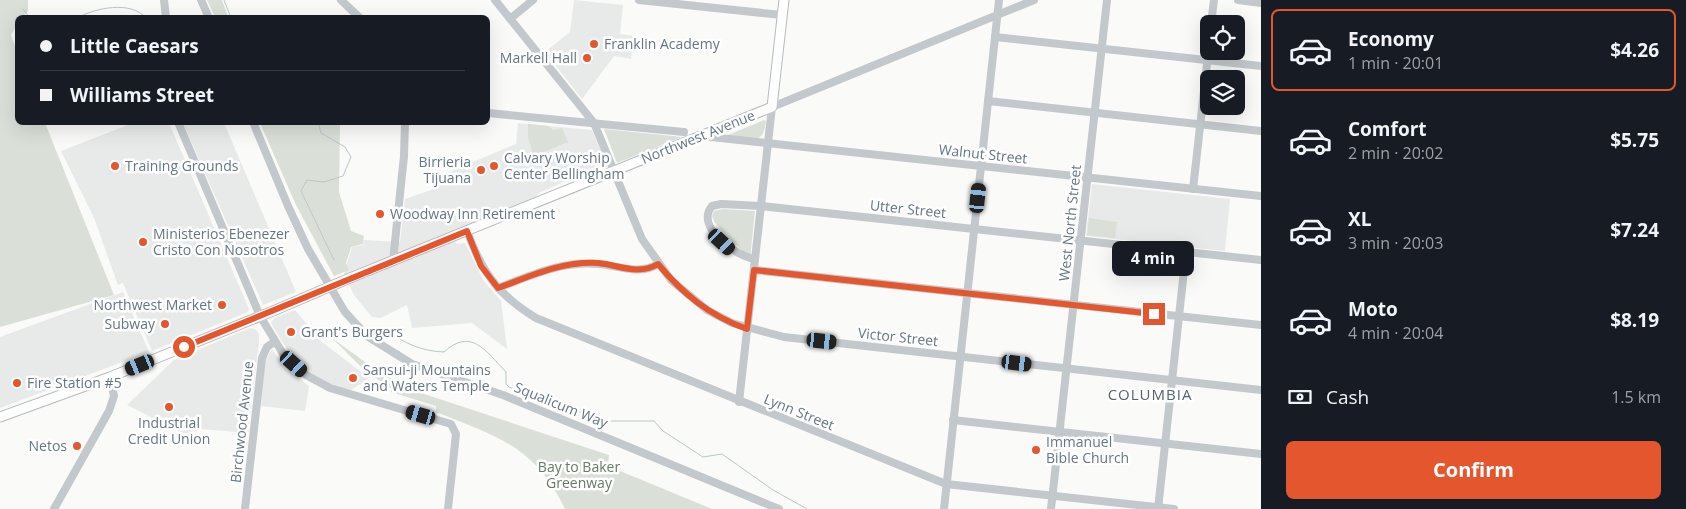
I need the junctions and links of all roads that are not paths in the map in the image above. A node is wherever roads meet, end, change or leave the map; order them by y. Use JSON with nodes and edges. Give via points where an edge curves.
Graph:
{"nodes":[{"id":1,"x":164,"y":0,"type":"edge"},
{"id":2,"x":201,"y":0,"type":"edge"},
{"id":3,"x":341,"y":0,"type":"edge"},
{"id":4,"x":495,"y":0,"type":"edge"},
{"id":5,"x":534,"y":0,"type":"edge"},
{"id":6,"x":639,"y":0,"type":"edge"},
{"id":7,"x":784,"y":0,"type":"edge"},
{"id":8,"x":999,"y":0,"type":"edge"},
{"id":9,"x":1034,"y":0,"type":"edge"},
{"id":10,"x":1107,"y":0,"type":"edge"},
{"id":11,"x":1214,"y":0,"type":"edge"},
{"id":12,"x":1238,"y":0,"type":"edge"},
{"id":13,"x":675,"y":2,"type":"edge"},
{"id":14,"x":1261,"y":3,"type":"edge"},
{"id":15,"x":166,"y":15,"type":"edge"},
{"id":16,"x":208,"y":15,"type":"edge"},
{"id":17,"x":357,"y":15,"type":"edge"},
{"id":18,"x":997,"y":15,"type":"junction"},
{"id":19,"x":1212,"y":15,"type":"edge"},
{"id":20,"x":782,"y":16,"type":"junction"},
{"id":21,"x":510,"y":19,"type":"junction"},
{"id":22,"x":995,"y":37,"type":"junction"},
{"id":23,"x":1101,"y":49,"type":"junction"},
{"id":24,"x":1200,"y":59,"type":"edge"},
{"id":25,"x":1207,"y":60,"type":"joint"},
{"id":26,"x":1261,"y":66,"type":"edge"},
{"id":27,"x":988,"y":101,"type":"junction"},
{"id":28,"x":772,"y":107,"type":"junction"},
{"id":29,"x":490,"y":113,"type":"edge"},
{"id":30,"x":1094,"y":113,"type":"junction"},
{"id":31,"x":594,"y":123,"type":"junction"},
{"id":32,"x":1200,"y":124,"type":"junction"},
{"id":33,"x":179,"y":125,"type":"edge"},
{"id":34,"x":254,"y":125,"type":"edge"},
{"id":35,"x":405,"y":125,"type":"edge"},
{"id":36,"x":1261,"y":131,"type":"edge"},
{"id":37,"x":684,"y":132,"type":"dead end"},
{"id":38,"x":702,"y":136,"type":"junction"},
{"id":39,"x":768,"y":143,"type":"junction"},
{"id":40,"x":981,"y":166,"type":"junction"},
{"id":41,"x":613,"y":171,"type":"junction"},
{"id":42,"x":1087,"y":178,"type":"junction"},
{"id":43,"x":1193,"y":189,"type":"junction"},
{"id":44,"x":1261,"y":196,"type":"edge"},
{"id":45,"x":761,"y":206,"type":"junction"},
{"id":46,"x":974,"y":229,"type":"junction"},
{"id":47,"x":467,"y":231,"type":"junction"},
{"id":48,"x":1080,"y":241,"type":"junction"},
{"id":49,"x":1186,"y":252,"type":"junction"},
{"id":50,"x":755,"y":259,"type":"junction"},
{"id":51,"x":1261,"y":260,"type":"edge"},
{"id":52,"x":393,"y":261,"type":"junction"},
{"id":53,"x":658,"y":264,"type":"junction"},
{"id":54,"x":754,"y":270,"type":"junction"},
{"id":55,"x":498,"y":288,"type":"junction"},
{"id":56,"x":967,"y":293,"type":"junction"},
{"id":57,"x":1074,"y":305,"type":"junction"},
{"id":58,"x":260,"y":316,"type":"junction"},
{"id":59,"x":1179,"y":316,"type":"junction"},
{"id":60,"x":1261,"y":326,"type":"edge"},
{"id":61,"x":747,"y":329,"type":"junction"},
{"id":62,"x":274,"y":342,"type":"junction"},
{"id":63,"x":960,"y":357,"type":"junction"},
{"id":64,"x":1067,"y":369,"type":"junction"},
{"id":65,"x":110,"y":377,"type":"junction"},
{"id":66,"x":1172,"y":380,"type":"junction"},
{"id":67,"x":1261,"y":390,"type":"edge"},
{"id":68,"x":739,"y":402,"type":"junction"},
{"id":69,"x":0,"y":418,"type":"edge"},
{"id":70,"x":953,"y":420,"type":"junction"},
{"id":71,"x":1060,"y":432,"type":"junction"},
{"id":72,"x":1166,"y":444,"type":"junction"},
{"id":73,"x":1261,"y":454,"type":"edge"},
{"id":74,"x":946,"y":484,"type":"junction"},
{"id":75,"x":1053,"y":496,"type":"junction"},
{"id":76,"x":1158,"y":508,"type":"edge"},
{"id":77,"x":54,"y":509,"type":"edge"},
{"id":78,"x":246,"y":509,"type":"edge"},
{"id":79,"x":448,"y":509,"type":"edge"},
{"id":80,"x":779,"y":509,"type":"edge"},
{"id":81,"x":944,"y":509,"type":"edge"},
{"id":82,"x":1052,"y":509,"type":"edge"},
{"id":83,"x":1174,"y":509,"type":"edge"}],
"edges":[{"from":1,"to":15,"type":"street"},
{"from":2,"to":16,"type":"street"},
{"from":3,"to":17,"type":"street"},
{"from":4,"to":21,"type":"street","name":"Victor Street"},
{"from":5,"to":21,"type":"street"},
{"from":6,"to":13,"type":"street"},
{"from":7,"to":20,"type":"main road"},
{"from":8,"to":18,"type":"street"},
{"from":9,"to":18,"type":"street","name":"Northwest Avenue"},
{"from":10,"to":23,"type":"street","name":"West North Street"},
{"from":11,"to":19,"type":"street"},
{"from":12,"to":14,"type":"street"},
{"from":13,"to":20,"type":"street"},
{"from":18,"to":22,"type":"street"},
{"from":18,"to":28,"type":"street","name":"Northwest Avenue"},
{"from":20,"to":28,"type":"main road"},
{"from":21,"to":31,"type":"street","name":"Victor Street"},
{"from":22,"to":23,"type":"street"},
{"from":22,"to":27,"type":"street"},
{"from":23,"to":24,"type":"street"},
{"from":23,"to":30,"type":"street","name":"West North Street"},
{"from":25,"to":26,"type":"street"},
{"from":25,"to":32,"type":"street"},
{"from":27,"to":30,"type":"street"},
{"from":27,"to":40,"type":"street"},
{"from":28,"to":38,"type":"main road","name":"Northwest Avenue"},
{"from":28,"to":39,"type":"street"},
{"from":29,"to":31,"type":"street"},
{"from":30,"to":32,"type":"street"},
{"from":30,"to":42,"type":"street","name":"West North Street"},
{"from":31,"to":37,"type":"street"},
{"from":31,"to":41,"type":"street","name":"Victor Street"},
{"from":32,"to":36,"type":"street"},
{"from":32,"to":43,"type":"street"},
{"from":33,"to":58,"type":"street"},
{"from":34,"to":80,"type":"street","name":"Squalicum Way","via":[[308,249],[345,312],[367,336],[412,364],[503,395]]},
{"from":35,"to":52,"type":"street"},
{"from":38,"to":39,"type":"street","name":"Walnut Street"},
{"from":38,"to":41,"type":"main road","name":"Northwest Avenue"},
{"from":39,"to":40,"type":"street","name":"Walnut Street"},
{"from":39,"to":45,"type":"street"},
{"from":40,"to":42,"type":"street","name":"Walnut Street"},
{"from":40,"to":46,"type":"street"},
{"from":41,"to":47,"type":"main road","name":"Northwest Avenue"},
{"from":41,"to":53,"type":"street","name":"Victor Street","via":[[642,239]]},
{"from":42,"to":43,"type":"street","name":"Walnut Street"},
{"from":42,"to":48,"type":"street","name":"West North Street"},
{"from":43,"to":44,"type":"street","name":"Walnut Street"},
{"from":45,"to":46,"type":"street","name":"Utter Street"},
{"from":45,"to":50,"type":"street"},
{"from":45,"to":50,"type":"street","name":"Utter Street","via":[[718,204],[712,206],[708,213],[710,226],[722,242],[737,254]]},
{"from":46,"to":48,"type":"street","name":"Utter Street"},
{"from":46,"to":56,"type":"street"},
{"from":47,"to":52,"type":"main road","name":"Northwest Avenue"},
{"from":47,"to":55,"type":"street","name":"Lynn Street","via":[[481,266]]},
{"from":48,"to":49,"type":"street","name":"Utter Street"},
{"from":48,"to":57,"type":"street","name":"West North Street"},
{"from":49,"to":51,"type":"street","name":"Utter Street"},
{"from":49,"to":59,"type":"street"},
{"from":50,"to":54,"type":"street"},
{"from":52,"to":58,"type":"main road","name":"Northwest Avenue","bridge":true},
{"from":53,"to":55,"type":"street","via":[[641,270],[598,264],[563,265]]},
{"from":53,"to":61,"type":"street","name":"Victor Street","via":[[694,301],[732,324]]},
{"from":54,"to":56,"type":"street"},
{"from":54,"to":61,"type":"street"},
{"from":55,"to":68,"type":"street","name":"Lynn Street","via":[[526,312],[548,324]]},
{"from":56,"to":57,"type":"street"},
{"from":56,"to":63,"type":"street"},
{"from":57,"to":59,"type":"street"},
{"from":57,"to":64,"type":"street","name":"West North Street"},
{"from":58,"to":62,"type":"street"},
{"from":58,"to":65,"type":"main road","name":"Northwest Avenue"},
{"from":59,"to":60,"type":"street"},
{"from":59,"to":66,"type":"street"},
{"from":61,"to":63,"type":"street","name":"Victor Street","via":[[784,337]]},
{"from":61,"to":68,"type":"street"},
{"from":62,"to":78,"type":"street","name":"Birchwood Avenue","via":[[267,347],[262,358]]},
{"from":62,"to":79,"type":"street","via":[[306,375],[324,385],[451,424],[456,434]]},
{"from":63,"to":64,"type":"street","name":"Victor Street"},
{"from":63,"to":70,"type":"street"},
{"from":64,"to":66,"type":"street","name":"Victor Street"},
{"from":64,"to":71,"type":"street","name":"West North Street"},
{"from":65,"to":69,"type":"main road","name":"Northwest Avenue"},
{"from":65,"to":77,"type":"street","via":[[114,396],[110,411]]},
{"from":66,"to":67,"type":"street","name":"Victor Street"},
{"from":66,"to":72,"type":"street"},
{"from":68,"to":74,"type":"street","name":"Lynn Street"},
{"from":70,"to":71,"type":"street"},
{"from":70,"to":74,"type":"street"},
{"from":71,"to":72,"type":"street"},
{"from":71,"to":75,"type":"street","name":"West North Street"},
{"from":72,"to":73,"type":"street"},
{"from":72,"to":76,"type":"street"},
{"from":74,"to":75,"type":"street","name":"Lynn Street"},
{"from":74,"to":81,"type":"street"},
{"from":75,"to":76,"type":"street","name":"Lynn Street"},
{"from":75,"to":82,"type":"street","name":"West North Street"},
{"from":76,"to":83,"type":"street","name":"Lynn Street"}]}
